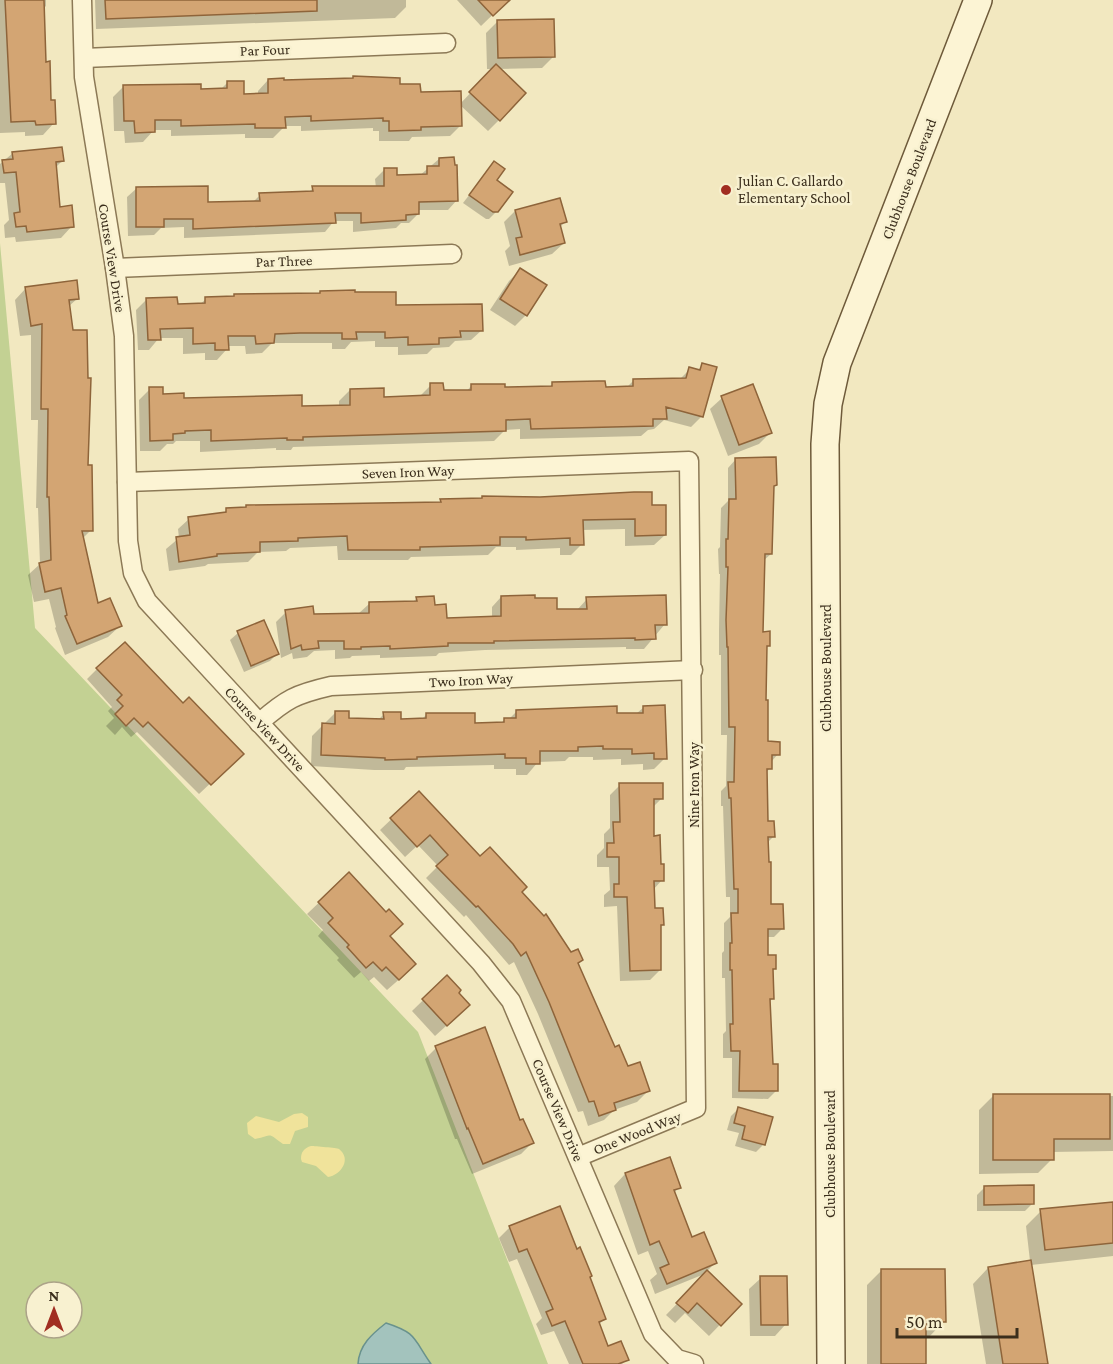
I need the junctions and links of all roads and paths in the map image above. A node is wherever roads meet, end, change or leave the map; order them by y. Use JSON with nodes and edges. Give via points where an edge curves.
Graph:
{"nodes":[{"id":1,"x":82,"y":0,"type":"edge"},
{"id":2,"x":978,"y":0,"type":"edge"},
{"id":3,"x":446,"y":43,"type":"dead end"},
{"id":4,"x":84,"y":58,"type":"junction"},
{"id":5,"x":452,"y":254,"type":"dead end"},
{"id":6,"x":115,"y":268,"type":"junction"},
{"id":7,"x":689,"y":461,"type":"joint"},
{"id":8,"x":127,"y":482,"type":"junction"},
{"id":9,"x":693,"y":670,"type":"junction"},
{"id":10,"x":259,"y":723,"type":"junction"},
{"id":11,"x":696,"y":1108,"type":"joint"},
{"id":12,"x":578,"y":1157,"type":"junction"},
{"id":13,"x":694,"y":1364,"type":"edge"},
{"id":14,"x":831,"y":1364,"type":"edge"}],
"edges":[{"from":1,"to":4,"type":"street","name":"Course View Drive"},
{"from":2,"to":14,"type":"street","name":"Clubhouse Boulevard","via":[[837,363],[828,404],[825,444]]},
{"from":3,"to":4,"type":"street","name":"Par Four"},
{"from":4,"to":6,"type":"street","name":"Course View Drive"},
{"from":5,"to":6,"type":"street","name":"Par Three"},
{"from":6,"to":8,"type":"street","name":"Course View Drive","via":[[124,336]]},
{"from":7,"to":8,"type":"street","name":"Seven Iron Way"},
{"from":7,"to":9,"type":"street","name":"Nine Iron Way"},
{"from":8,"to":10,"type":"street","name":"Course View Drive","via":[[133,573],[147,601]]},
{"from":9,"to":10,"type":"street","name":"Two Iron Way","via":[[331,686],[302,692]]},
{"from":9,"to":11,"type":"street","name":"Nine Iron Way"},
{"from":10,"to":12,"type":"street","name":"Course View Drive","via":[[512,1001]]},
{"from":11,"to":12,"type":"street","name":"One Wood Way"},
{"from":12,"to":13,"type":"street","name":"Course View Drive","via":[[653,1334],[677,1359]]}]}
